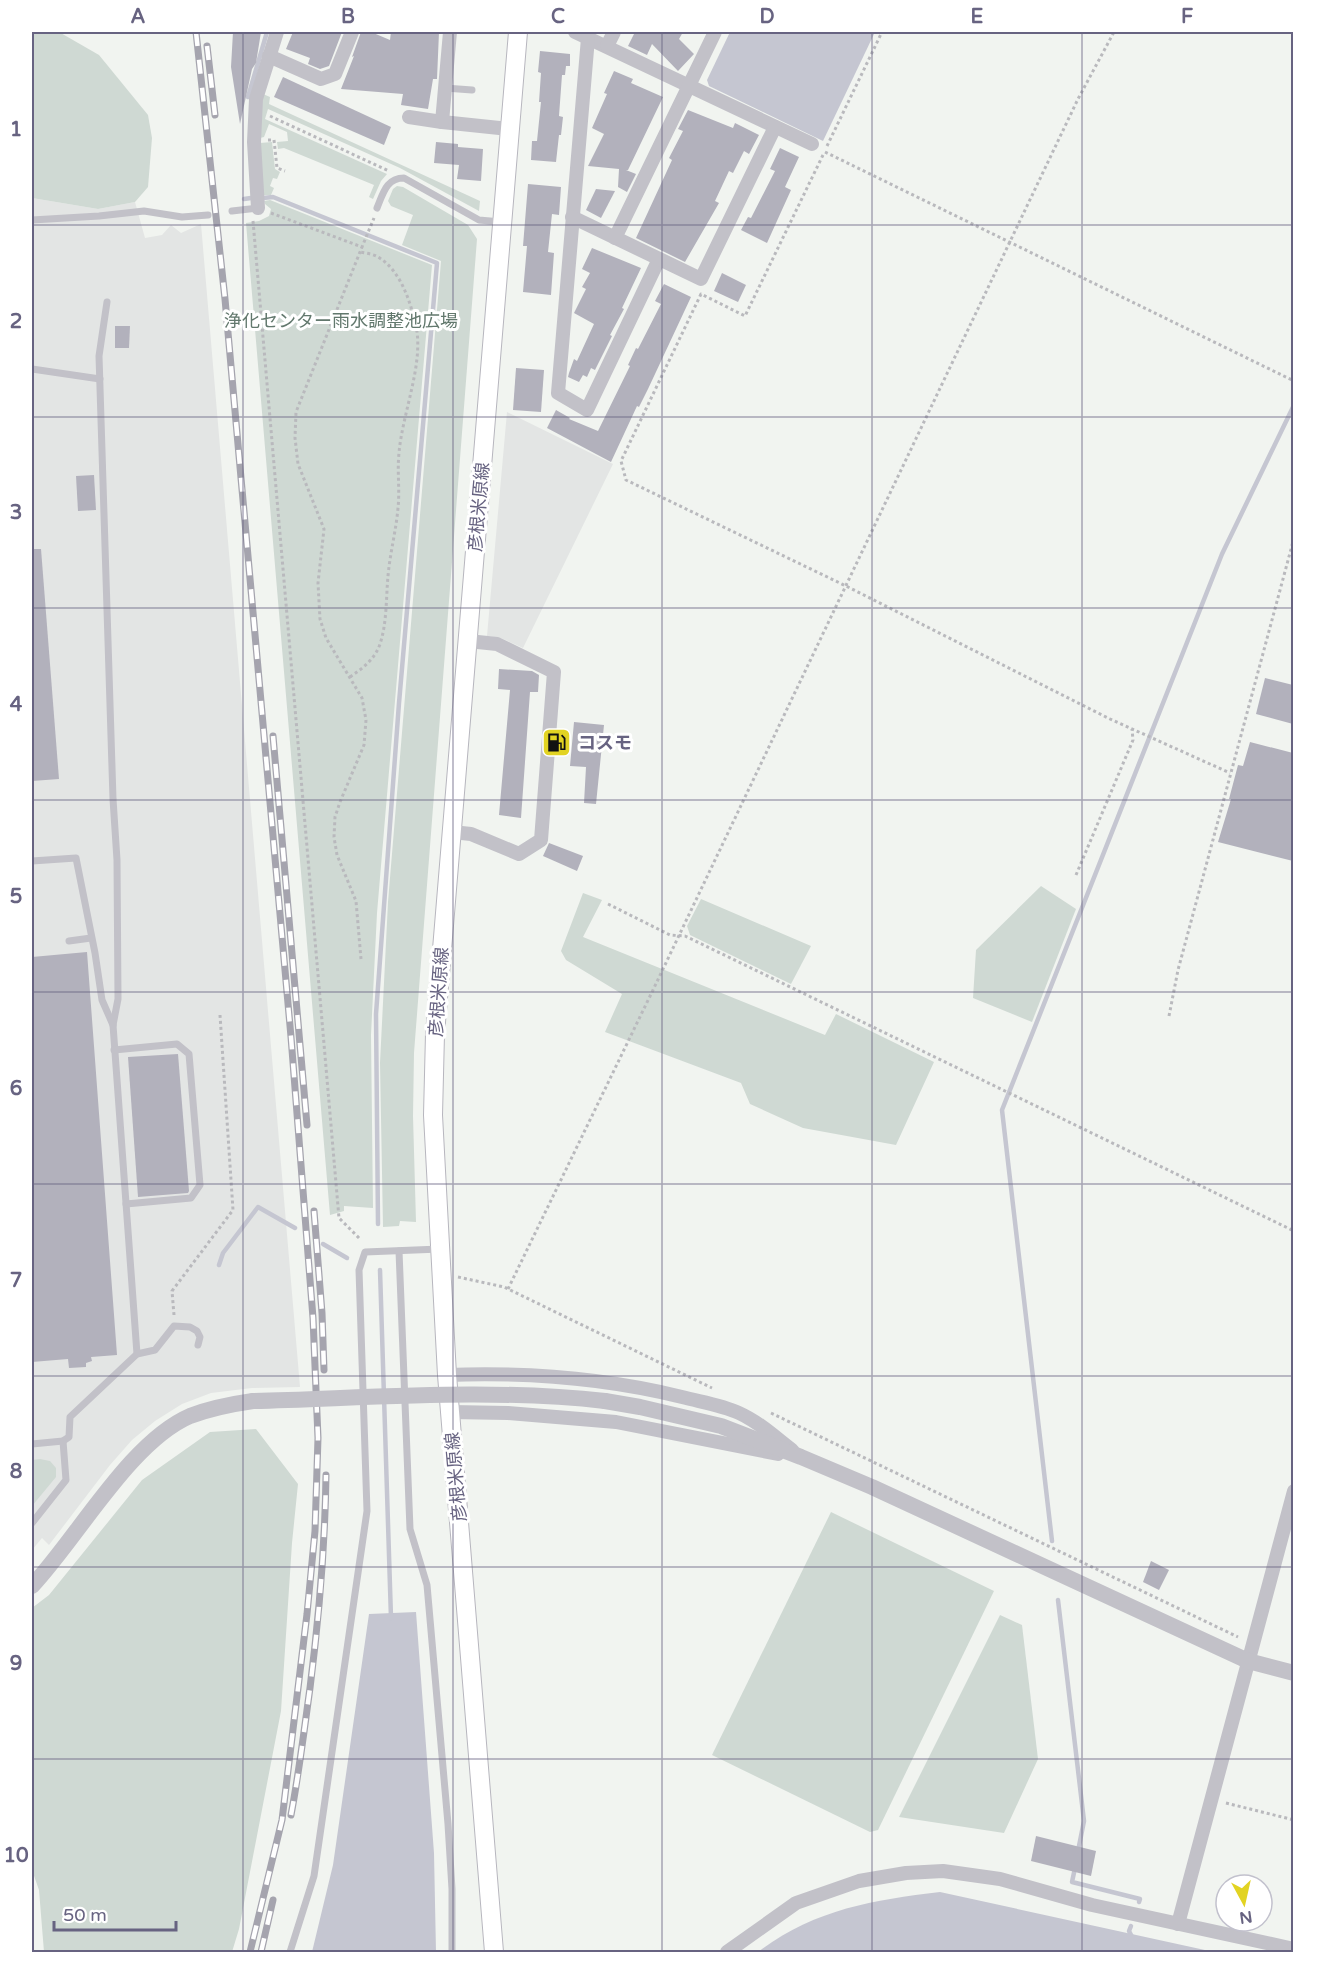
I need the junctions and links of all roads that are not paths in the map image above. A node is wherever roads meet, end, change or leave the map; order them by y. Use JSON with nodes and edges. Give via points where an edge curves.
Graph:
{"nodes":[{"id":1,"x":277,"y":32,"type":"edge"},
{"id":2,"x":352,"y":32,"type":"edge"},
{"id":3,"x":450,"y":32,"type":"edge"},
{"id":4,"x":518,"y":32,"type":"edge"},
{"id":5,"x":614,"y":32,"type":"edge"},
{"id":6,"x":715,"y":32,"type":"edge"},
{"id":7,"x":581,"y":35,"type":"edge"},
{"id":8,"x":606,"y":46,"type":"junction"},
{"id":9,"x":269,"y":56,"type":"junction"},
{"id":10,"x":689,"y":86,"type":"junction"},
{"id":11,"x":445,"y":88,"type":"junction"},
{"id":12,"x":472,"y":90,"type":"dead end"},
{"id":13,"x":409,"y":117,"type":"dead end"},
{"id":14,"x":442,"y":122,"type":"junction"},
{"id":15,"x":775,"y":127,"type":"junction"},
{"id":16,"x":509,"y":129,"type":"junction"},
{"id":17,"x":812,"y":144,"type":"dead end"},
{"id":18,"x":377,"y":208,"type":"dead end"},
{"id":19,"x":260,"y":210,"type":"joint"},
{"id":20,"x":232,"y":212,"type":"dead end"},
{"id":21,"x":208,"y":215,"type":"dead end"},
{"id":22,"x":572,"y":218,"type":"junction"},
{"id":23,"x":32,"y":220,"type":"edge"},
{"id":24,"x":501,"y":222,"type":"junction"},
{"id":25,"x":615,"y":238,"type":"junction"},
{"id":26,"x":659,"y":260,"type":"junction"},
{"id":27,"x":107,"y":302,"type":"dead end"},
{"id":28,"x":32,"y":369,"type":"edge"},
{"id":29,"x":100,"y":379,"type":"junction"},
{"id":30,"x":468,"y":641,"type":"junction"},
{"id":31,"x":452,"y":832,"type":"junction"},
{"id":32,"x":32,"y":861,"type":"edge"},
{"id":33,"x":91,"y":939,"type":"junction"},
{"id":34,"x":69,"y":941,"type":"dead end"},
{"id":35,"x":112,"y":1025,"type":"junction"},
{"id":36,"x":114,"y":1050,"type":"junction"},
{"id":37,"x":126,"y":1204,"type":"junction"},
{"id":38,"x":440,"y":1249,"type":"junction"},
{"id":39,"x":399,"y":1251,"type":"junction"},
{"id":40,"x":198,"y":1345,"type":"dead end"},
{"id":41,"x":137,"y":1354,"type":"junction"},
{"id":42,"x":447,"y":1375,"type":"junction"},
{"id":43,"x":451,"y":1412,"type":"junction"},
{"id":44,"x":63,"y":1441,"type":"junction"},
{"id":45,"x":32,"y":1444,"type":"edge"},
{"id":46,"x":801,"y":1457,"type":"junction"},
{"id":47,"x":1293,"y":1491,"type":"edge"},
{"id":48,"x":32,"y":1523,"type":"edge"},
{"id":49,"x":36,"y":1576,"type":"edge"},
{"id":50,"x":1248,"y":1661,"type":"junction"},
{"id":51,"x":1293,"y":1673,"type":"edge"},
{"id":52,"x":1178,"y":1924,"type":"junction"},
{"id":53,"x":1293,"y":1949,"type":"edge"},
{"id":54,"x":290,"y":1953,"type":"edge"},
{"id":55,"x":452,"y":1953,"type":"edge"},
{"id":56,"x":494,"y":1953,"type":"edge"},
{"id":57,"x":727,"y":1953,"type":"edge"}],
"edges":[{"from":1,"to":9,"type":"street"},
{"from":2,"to":9,"type":"street","via":[[335,74],[321,79]]},
{"from":3,"to":11,"type":"street"},
{"from":4,"to":16,"type":"main road","name":"彦根米原線"},
{"from":5,"to":8,"type":"street"},
{"from":6,"to":10,"type":"street"},
{"from":7,"to":8,"type":"street"},
{"from":7,"to":22,"type":"street"},
{"from":8,"to":10,"type":"street"},
{"from":9,"to":19,"type":"street","via":[[256,99],[254,142]]},
{"from":10,"to":15,"type":"street"},
{"from":10,"to":25,"type":"street"},
{"from":11,"to":12,"type":"lane"},
{"from":11,"to":14,"type":"street"},
{"from":13,"to":14,"type":"street","via":[[423,125]]},
{"from":14,"to":16,"type":"street"},
{"from":15,"to":17,"type":"street"},
{"from":15,"to":26,"type":"street","via":[[701,279]]},
{"from":16,"to":24,"type":"main road","name":"彦根米原線"},
{"from":18,"to":24,"type":"lane","via":[[387,184],[404,178],[479,220]]},
{"from":19,"to":20,"type":"lane"},
{"from":21,"to":23,"type":"lane","via":[[182,218],[144,211]]},
{"from":22,"to":25,"type":"street"},
{"from":22,"to":26,"type":"street","via":[[558,393],[587,410]]},
{"from":24,"to":30,"type":"main road","name":"彦根米原線"},
{"from":25,"to":26,"type":"street"},
{"from":27,"to":29,"type":"lane","via":[[99,356]]},
{"from":28,"to":29,"type":"lane"},
{"from":29,"to":35,"type":"lane","via":[[117,860],[118,999]]},
{"from":30,"to":31,"type":"main road","name":"彦根米原線"},
{"from":30,"to":31,"type":"street","via":[[497,644],[554,672],[541,840],[519,854],[471,834]]},
{"from":31,"to":38,"type":"main road","name":"彦根米原線","via":[[435,1034],[433,1115]]},
{"from":32,"to":33,"type":"lane","via":[[76,858]]},
{"from":33,"to":34,"type":"lane"},
{"from":33,"to":35,"type":"lane","via":[[102,1000]]},
{"from":35,"to":36,"type":"lane"},
{"from":36,"to":37,"type":"lane"},
{"from":36,"to":37,"type":"lane","via":[[177,1044],[189,1054],[200,1185],[190,1198]]},
{"from":37,"to":41,"type":"lane"},
{"from":38,"to":39,"type":"lane"},
{"from":38,"to":42,"type":"main road","name":"彦根米原線"},
{"from":39,"to":54,"type":"lane","via":[[365,1252],[359,1270],[367,1511],[314,1876]]},
{"from":39,"to":55,"type":"lane","via":[[410,1529],[427,1585],[449,1835]]},
{"from":40,"to":41,"type":"lane","via":[[198,1330],[174,1326],[154,1350]]},
{"from":41,"to":44,"type":"lane","via":[[70,1417],[69,1437]]},
{"from":42,"to":43,"type":"main road","name":"彦根米原線"},
{"from":42,"to":46,"type":"street","via":[[603,1381],[673,1395],[753,1420]]},
{"from":43,"to":46,"type":"street","via":[[616,1422]]},
{"from":43,"to":56,"type":"main road","name":"彦根米原線"},
{"from":44,"to":45,"type":"lane"},
{"from":44,"to":48,"type":"lane","via":[[66,1480]]},
{"from":46,"to":49,"type":"street","bridge":true,"via":[[721,1426],[605,1401],[493,1394],[253,1401],[189,1416],[162,1432]]},
{"from":46,"to":50,"type":"street"},
{"from":47,"to":50,"type":"street"},
{"from":50,"to":51,"type":"street"},
{"from":50,"to":52,"type":"street"},
{"from":52,"to":53,"type":"street"},
{"from":52,"to":57,"type":"street","via":[[1000,1879],[943,1871],[906,1873],[859,1881],[796,1903]]}]}
